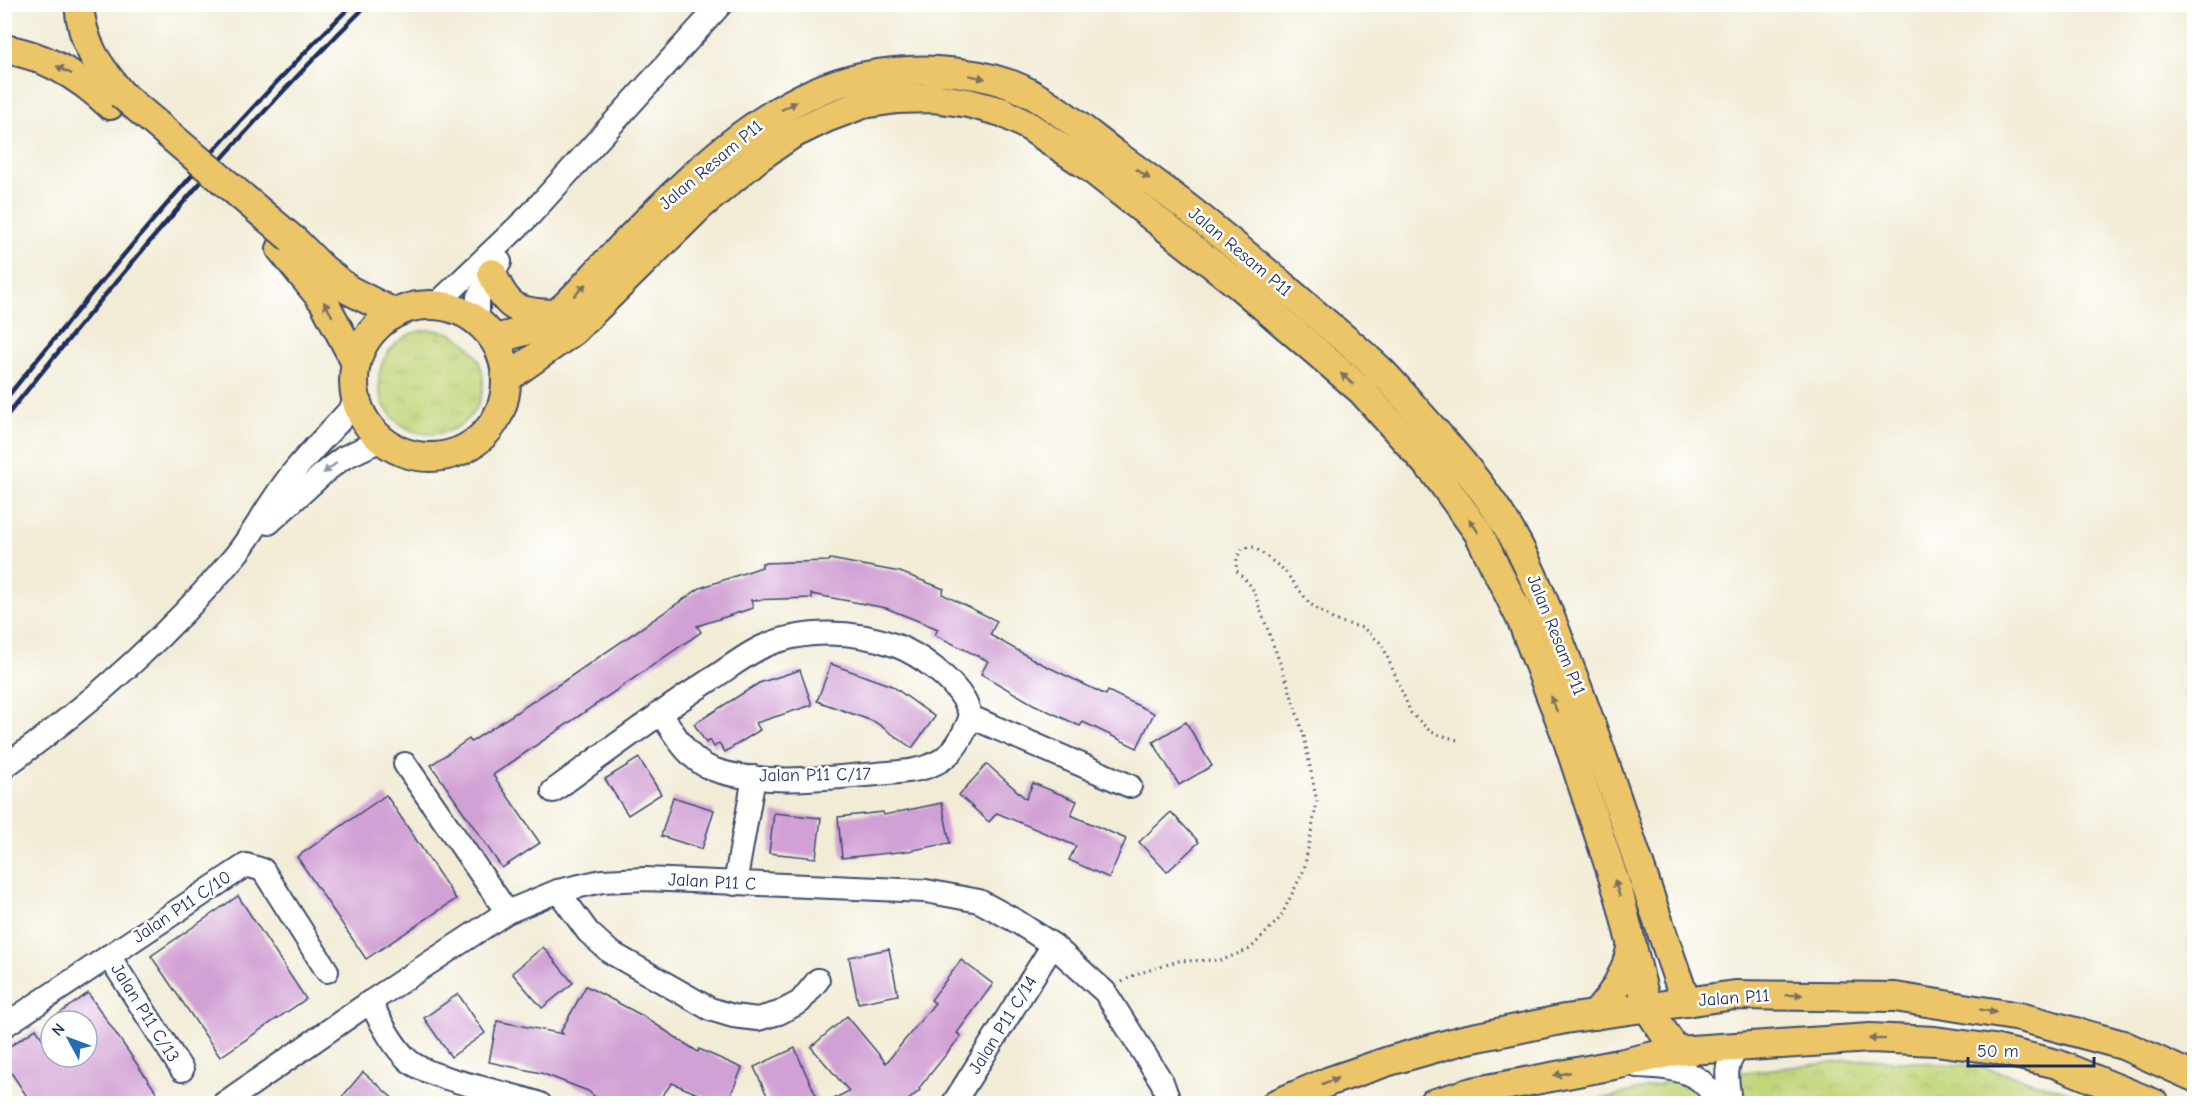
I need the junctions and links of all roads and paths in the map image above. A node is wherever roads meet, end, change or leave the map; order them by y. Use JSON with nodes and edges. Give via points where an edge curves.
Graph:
{"nodes":[{"id":1,"x":79,"y":4,"type":"edge"},
{"id":2,"x":721,"y":4,"type":"edge"},
{"id":3,"x":4,"y":50,"type":"edge"},
{"id":4,"x":115,"y":99,"type":"junction"},
{"id":5,"x":530,"y":215,"type":"junction"},
{"id":6,"x":286,"y":244,"type":"junction"},
{"id":7,"x":492,"y":273,"type":"junction"},
{"id":8,"x":438,"y":303,"type":"junction"},
{"id":9,"x":394,"y":313,"type":"junction"},
{"id":10,"x":554,"y":314,"type":"junction"},
{"id":11,"x":486,"y":329,"type":"junction"},
{"id":12,"x":355,"y":361,"type":"junction"},
{"id":13,"x":507,"y":378,"type":"junction"},
{"id":14,"x":356,"y":403,"type":"junction"},
{"id":15,"x":381,"y":440,"type":"junction"},
{"id":16,"x":237,"y":553,"type":"junction"},
{"id":17,"x":660,"y":712,"type":"junction"},
{"id":18,"x":971,"y":717,"type":"junction"},
{"id":19,"x":1457,"y":740,"type":"dead end"},
{"id":20,"x":405,"y":764,"type":"dead end"},
{"id":21,"x":4,"y":767,"type":"edge"},
{"id":22,"x":754,"y":777,"type":"junction"},
{"id":23,"x":1130,"y":786,"type":"dead end"},
{"id":24,"x":553,"y":791,"type":"dead end"},
{"id":25,"x":735,"y":884,"type":"junction"},
{"id":26,"x":558,"y":891,"type":"junction"},
{"id":27,"x":507,"y":912,"type":"junction"},
{"id":28,"x":1053,"y":945,"type":"junction"},
{"id":29,"x":1632,"y":945,"type":"junction"},
{"id":30,"x":1668,"y":950,"type":"junction"},
{"id":31,"x":109,"y":956,"type":"junction"},
{"id":32,"x":327,"y":971,"type":"dead end"},
{"id":33,"x":819,"y":980,"type":"dead end"},
{"id":34,"x":1105,"y":992,"type":"junction"},
{"id":35,"x":1735,"y":994,"type":"junction"},
{"id":36,"x":370,"y":1002,"type":"junction"},
{"id":37,"x":1686,"y":1002,"type":"junction"},
{"id":38,"x":1647,"y":1007,"type":"junction"},
{"id":39,"x":1594,"y":1015,"type":"junction"},
{"id":40,"x":4,"y":1026,"type":"edge"},
{"id":41,"x":1740,"y":1046,"type":"junction"},
{"id":42,"x":1676,"y":1051,"type":"junction"},
{"id":43,"x":1619,"y":1064,"type":"junction"},
{"id":44,"x":182,"y":1070,"type":"dead end"},
{"id":45,"x":2194,"y":1077,"type":"edge"},
{"id":46,"x":223,"y":1104,"type":"edge"},
{"id":47,"x":540,"y":1104,"type":"edge"},
{"id":48,"x":953,"y":1104,"type":"edge"},
{"id":49,"x":1170,"y":1104,"type":"edge"},
{"id":50,"x":1276,"y":1104,"type":"edge"},
{"id":51,"x":1432,"y":1104,"type":"edge"},
{"id":52,"x":1721,"y":1104,"type":"edge"},
{"id":53,"x":1730,"y":1104,"type":"edge"},
{"id":54,"x":2156,"y":1104,"type":"edge"}],
"edges":[{"from":1,"to":4,"type":"main road","via":[[87,46]]},
{"from":2,"to":5,"type":"street"},
{"from":4,"to":3,"type":"main road","one_way":true,"via":[[72,74],[21,52]]},
{"from":4,"to":6,"type":"main road"},
{"from":5,"to":7,"type":"street"},
{"from":5,"to":8,"type":"street"},
{"from":6,"to":9,"type":"main road","via":[[349,290]]},
{"from":12,"to":6,"type":"main road","one_way":true,"via":[[324,302]]},
{"from":7,"to":10,"type":"main road","via":[[501,294],[515,307],[530,314]]},
{"from":7,"to":11,"type":"street","via":[[478,297]]},
{"from":8,"to":9,"type":"main road","via":[[415,305]]},
{"from":8,"to":11,"type":"main road"},
{"from":9,"to":12,"type":"main road","via":[[370,333]]},
{"from":10,"to":11,"type":"main road","name":"Jalan Resam P11","via":[[537,326]]},
{"from":10,"to":30,"type":"main road","name":"Jalan Resam P11","one_way":true,"via":[[682,185],[744,135],[814,93],[858,77],[934,70],[1012,86],[1043,102],[1164,189],[1267,273],[1381,371],[1458,457],[1502,517],[1547,610],[1592,725]]},
{"from":11,"to":13,"type":"main road","via":[[504,358]]},
{"from":12,"to":14,"type":"main road"},
{"from":13,"to":15,"type":"main road","via":[[496,421],[463,450],[442,457],[421,457],[399,452]]},
{"from":29,"to":13,"type":"main road","name":"Jalan Resam P11","one_way":true,"via":[[1566,735],[1522,621],[1478,532],[1436,474],[1362,391],[1240,286],[1088,166],[1002,112],[933,98],[897,99],[864,105],[791,135],[700,206],[573,331]]},
{"from":14,"to":15,"type":"main road"},
{"from":14,"to":16,"type":"street","via":[[294,471]]},
{"from":15,"to":16,"type":"street","one_way":true,"via":[[327,470]]},
{"from":16,"to":21,"type":"street","via":[[126,670]]},
{"from":17,"to":18,"type":"street","via":[[759,648],[817,634],[852,634],[912,652],[934,668],[964,700]]},
{"from":17,"to":22,"type":"street","name":"Jalan P11 C/17","via":[[683,747],[696,759],[712,769]]},
{"from":17,"to":24,"type":"street"},
{"from":18,"to":22,"type":"street","name":"Jalan P11 C/17","via":[[953,750],[937,763],[916,770],[827,779]]},
{"from":18,"to":23,"type":"street"},
{"from":19,"to":34,"type":"path","via":[[1431,732],[1411,713],[1382,644],[1363,628],[1335,620],[1310,604],[1284,570],[1254,547],[1243,548],[1236,570],[1252,587],[1287,682],[1304,736],[1317,801],[1304,870],[1280,918],[1250,949],[1221,960],[1178,961],[1134,975]]},
{"from":20,"to":27,"type":"street"},
{"from":22,"to":25,"type":"street"},
{"from":25,"to":26,"type":"street","name":"Jalan P11 C","via":[[645,879],[602,881]]},
{"from":25,"to":28,"type":"street","name":"Jalan P11 C","via":[[926,891],[979,901]]},
{"from":26,"to":27,"type":"street","name":"Jalan P11 C"},
{"from":26,"to":33,"type":"street","via":[[588,932],[610,952],[710,1009],[758,1019],[800,1002]]},
{"from":27,"to":36,"type":"street","name":"Jalan P11 C"},
{"from":28,"to":34,"type":"street","name":"Jalan P11 C"},
{"from":28,"to":48,"type":"street","name":"Jalan P11 C/14"},
{"from":29,"to":38,"type":"main road","name":"Jalan Resam P11"},
{"from":29,"to":39,"type":"main road","via":[[1616,989]]},
{"from":30,"to":35,"type":"main road","via":[[1704,983]]},
{"from":30,"to":37,"type":"main road","name":"Jalan Resam P11"},
{"from":31,"to":32,"type":"street","name":"Jalan P11 C/10","via":[[246,865],[263,870]]},
{"from":31,"to":40,"type":"street","name":"Jalan P11 C/10"},
{"from":31,"to":44,"type":"street","name":"Jalan P11 C/13"},
{"from":34,"to":49,"type":"street","name":"Jalan P11 C","via":[[1162,1082]]},
{"from":35,"to":37,"type":"main road","name":"Jalan P11"},
{"from":35,"to":45,"type":"main road","name":"Jalan P11","one_way":true,"via":[[1895,997],[2020,1017],[2123,1045]]},
{"from":36,"to":46,"type":"street","name":"Jalan P11 C"},
{"from":36,"to":47,"type":"street","via":[[409,1061],[433,1074]]},
{"from":37,"to":38,"type":"main road","name":"Jalan P11"},
{"from":37,"to":42,"type":"main road"},
{"from":38,"to":39,"type":"main road","name":"Jalan P11"},
{"from":38,"to":42,"type":"main road","name":"Jalan Resam P11"},
{"from":50,"to":39,"type":"main road","name":"Jalan P11","one_way":true,"via":[[1330,1081],[1463,1040]]},
{"from":41,"to":42,"type":"main road"},
{"from":41,"to":53,"type":"street","via":[[1727,1068]]},
{"from":54,"to":41,"type":"main road","one_way":true,"via":[[2056,1064],[1935,1041],[1870,1038]]},
{"from":42,"to":43,"type":"main road"},
{"from":43,"to":51,"type":"main road","one_way":true,"via":[[1472,1092]]},
{"from":43,"to":52,"type":"street","via":[[1686,1073],[1699,1079]]}]}
